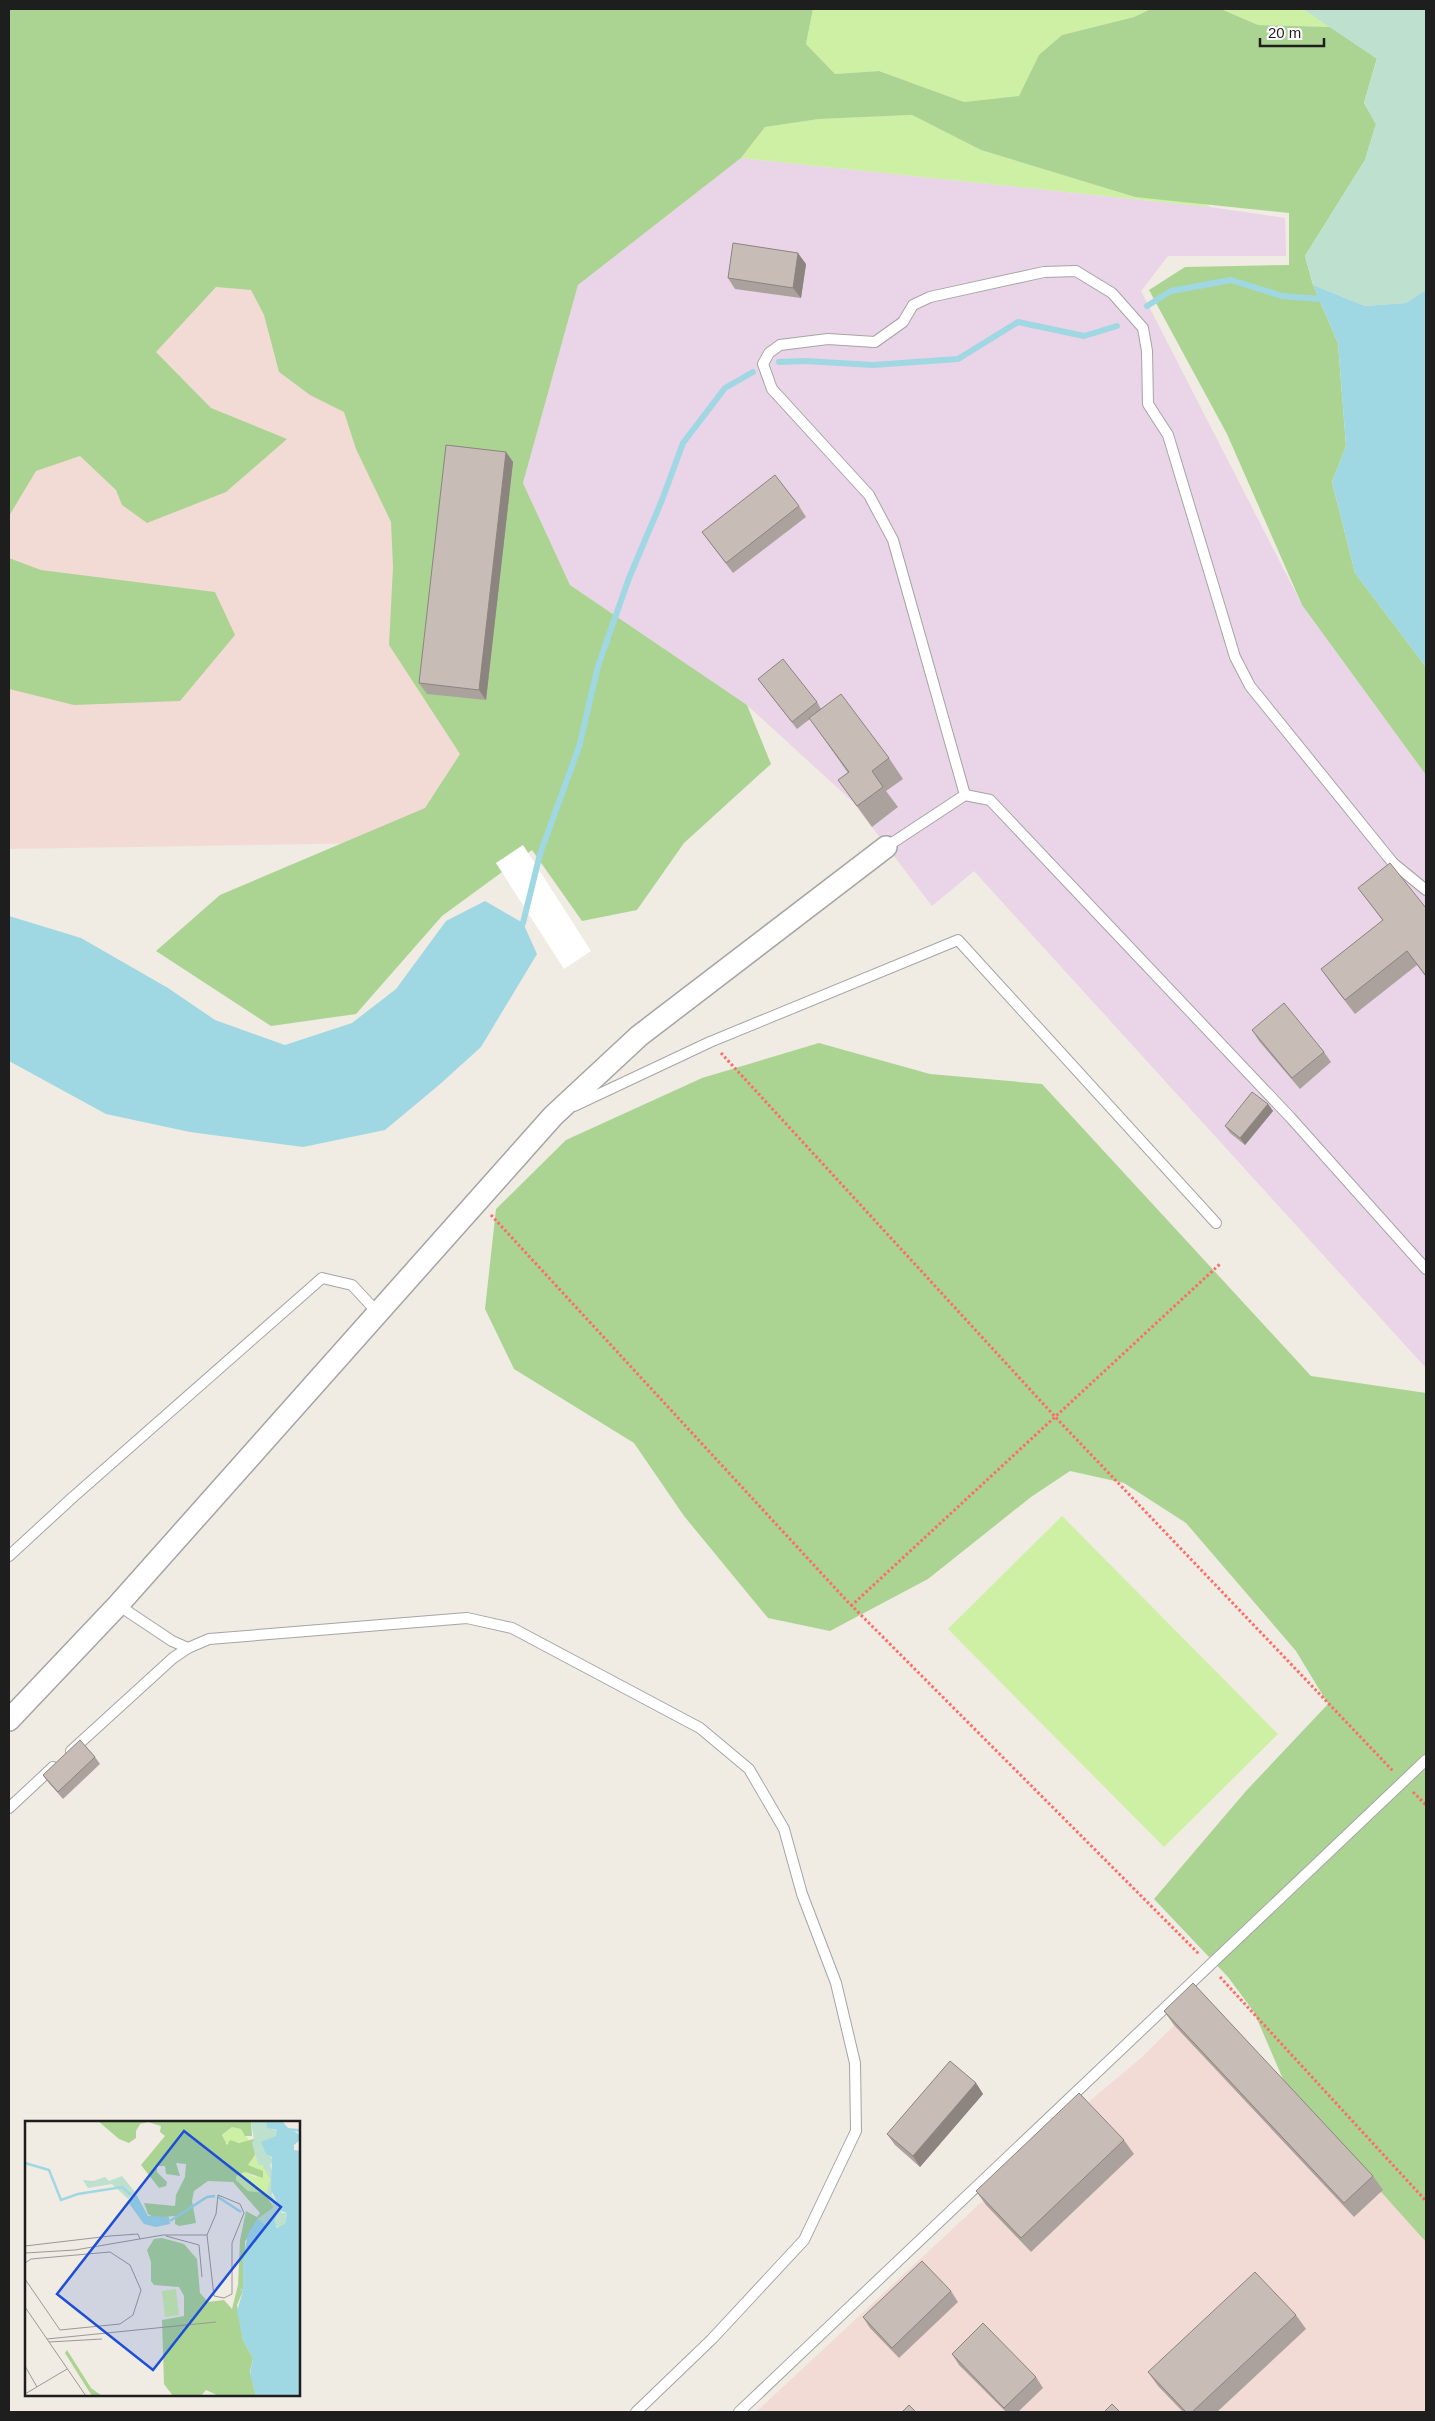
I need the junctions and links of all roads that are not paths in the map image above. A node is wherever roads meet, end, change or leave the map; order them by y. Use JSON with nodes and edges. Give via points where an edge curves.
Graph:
{"nodes":[{"id":1,"x":965,"y":795,"type":"junction"},
{"id":2,"x":886,"y":848,"type":"joint"},
{"id":3,"x":1426,"y":890,"type":"edge"},
{"id":4,"x":553,"y":1116,"type":"junction"},
{"id":5,"x":1216,"y":1223,"type":"dead end"},
{"id":6,"x":1426,"y":1269,"type":"edge"},
{"id":7,"x":378,"y":1313,"type":"junction"},
{"id":8,"x":9,"y":1556,"type":"edge"},
{"id":9,"x":118,"y":1606,"type":"junction"},
{"id":10,"x":188,"y":1648,"type":"junction"},
{"id":11,"x":9,"y":1720,"type":"edge"},
{"id":12,"x":1426,"y":1760,"type":"edge"},
{"id":13,"x":9,"y":1808,"type":"edge"},
{"id":14,"x":636,"y":2412,"type":"edge"},
{"id":15,"x":739,"y":2412,"type":"edge"}],
"edges":[{"from":1,"to":2,"type":"lane"},
{"from":1,"to":3,"type":"lane","via":[[893,540],[869,495],[772,389],[763,364],[769,353],[780,345],[828,339],[875,342],[903,322],[913,305],[930,297],[1044,272],[1076,271],[1112,293],[1143,328],[1148,404],[1168,435],[1235,657],[1250,686],[1392,863]]},
{"from":1,"to":6,"type":"lane","via":[[990,800],[1290,1117]]},
{"from":2,"to":4,"type":"street","via":[[639,1036]]},
{"from":4,"to":5,"type":"lane","via":[[710,1042],[958,940]]},
{"from":4,"to":7,"type":"street"},
{"from":7,"to":8,"type":"lane","via":[[352,1285],[322,1278]]},
{"from":7,"to":9,"type":"street"},
{"from":9,"to":10,"type":"lane"},
{"from":9,"to":11,"type":"street"},
{"from":10,"to":13,"type":"lane","via":[[173,1658]]},
{"from":10,"to":14,"type":"lane","via":[[209,1639],[467,1618],[512,1628],[691,1723],[750,1769],[784,1829],[802,1894],[836,1983],[855,2064],[856,2131],[804,2240],[712,2339]]},
{"from":12,"to":15,"type":"lane"}]}
